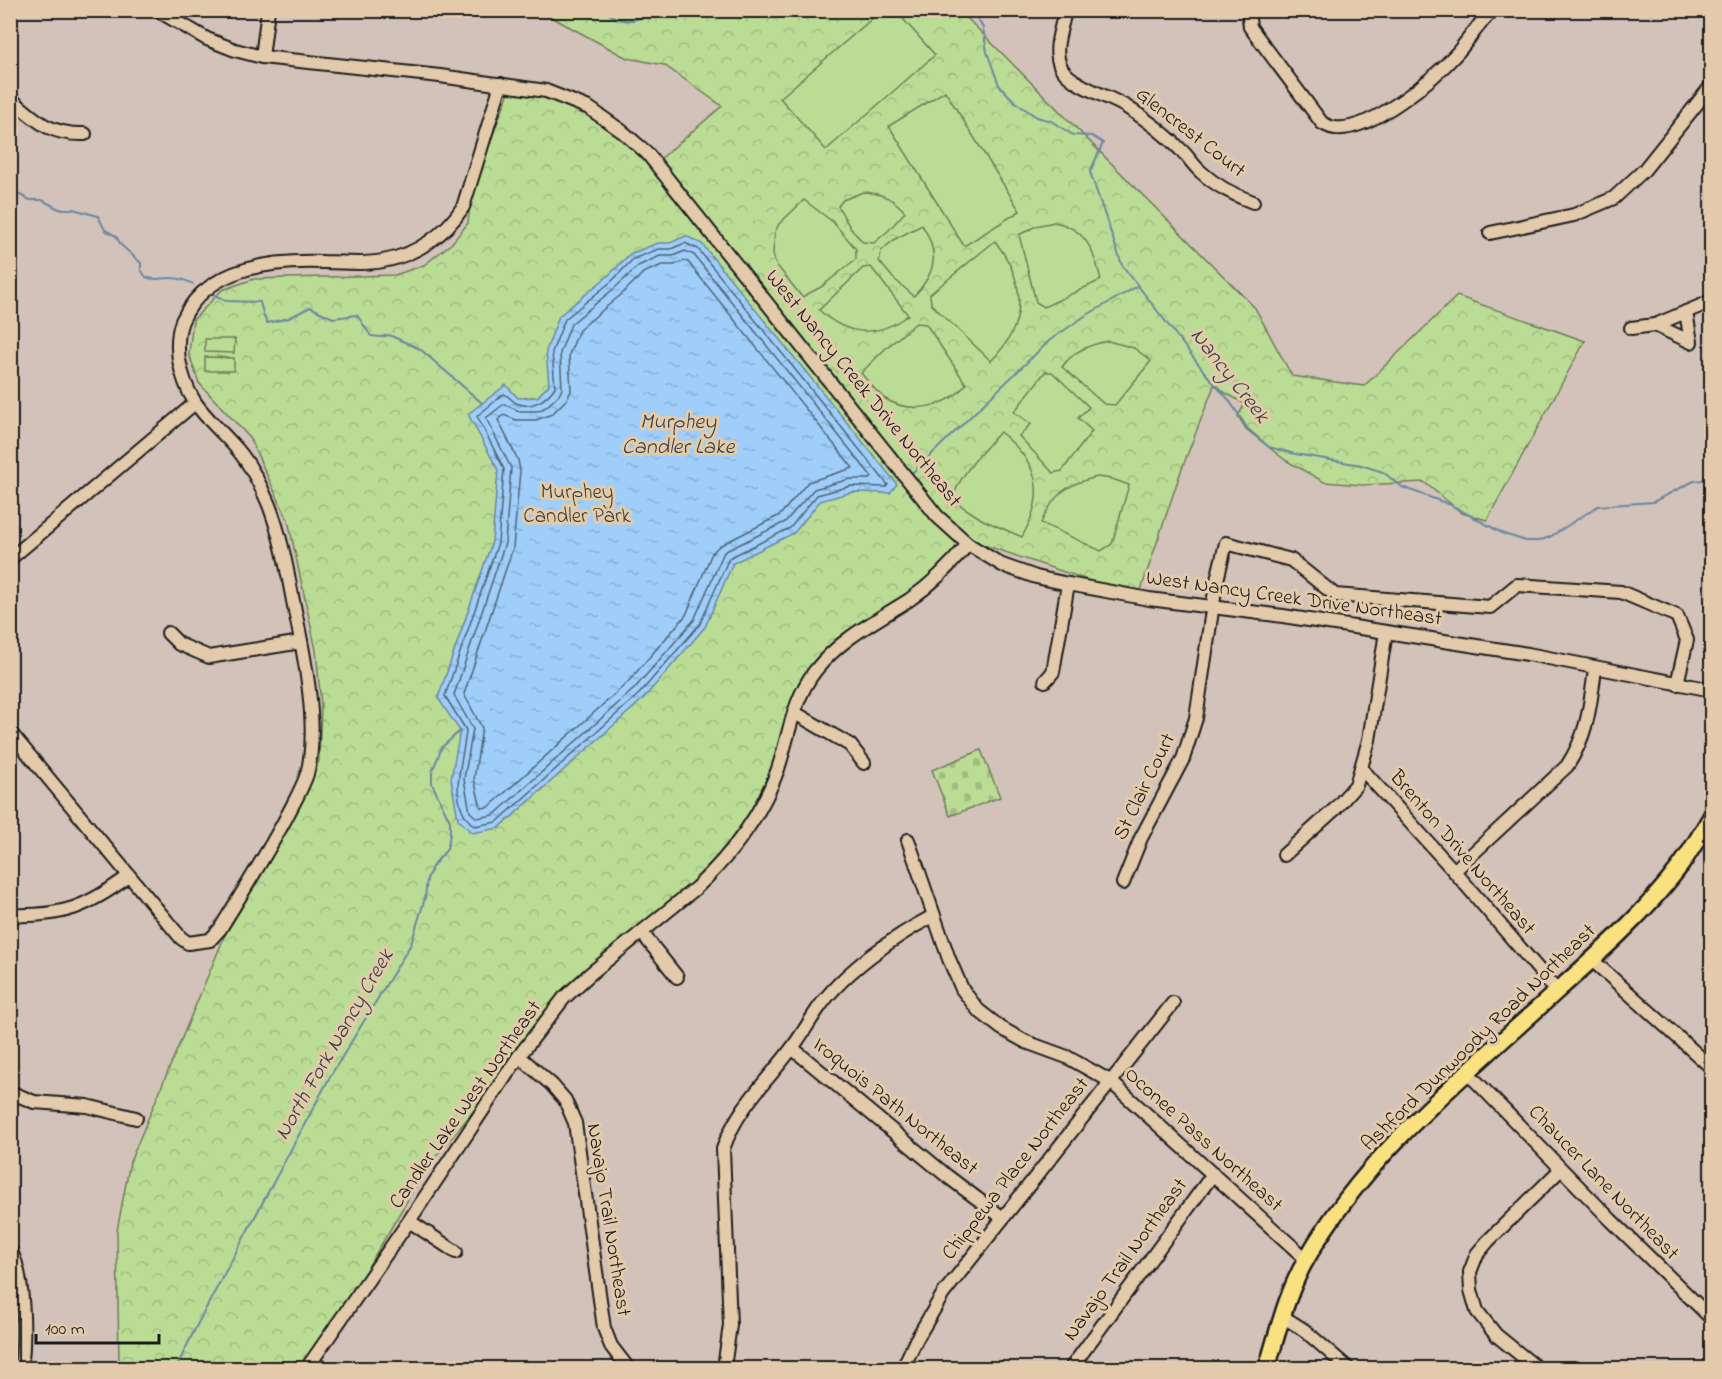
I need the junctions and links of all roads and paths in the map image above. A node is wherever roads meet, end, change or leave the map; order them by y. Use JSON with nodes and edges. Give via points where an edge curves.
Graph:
{"nodes":[{"id":1,"x":156,"y":10,"type":"edge"},
{"id":2,"x":268,"y":10,"type":"edge"},
{"id":3,"x":1065,"y":10,"type":"edge"},
{"id":4,"x":1248,"y":10,"type":"edge"},
{"id":5,"x":1493,"y":10,"type":"edge"},
{"id":6,"x":262,"y":57,"type":"junction"},
{"id":7,"x":501,"y":84,"type":"junction"},
{"id":8,"x":1712,"y":85,"type":"edge"},
{"id":9,"x":10,"y":98,"type":"edge"},
{"id":10,"x":85,"y":134,"type":"dead end"},
{"id":11,"x":1253,"y":202,"type":"dead end"},
{"id":12,"x":1490,"y":233,"type":"dead end"},
{"id":13,"x":1712,"y":301,"type":"edge"},
{"id":14,"x":1686,"y":312,"type":"junction"},
{"id":15,"x":1655,"y":325,"type":"junction"},
{"id":16,"x":1631,"y":328,"type":"dead end"},
{"id":17,"x":195,"y":404,"type":"junction"},
{"id":18,"x":968,"y":544,"type":"junction"},
{"id":19,"x":10,"y":559,"type":"edge"},
{"id":20,"x":1068,"y":584,"type":"junction"},
{"id":21,"x":1212,"y":607,"type":"junction"},
{"id":22,"x":1386,"y":632,"type":"junction"},
{"id":23,"x":168,"y":633,"type":"dead end"},
{"id":24,"x":301,"y":642,"type":"junction"},
{"id":25,"x":1595,"y":669,"type":"junction"},
{"id":26,"x":1045,"y":681,"type":"dead end"},
{"id":27,"x":1677,"y":684,"type":"junction"},
{"id":28,"x":1712,"y":690,"type":"edge"},
{"id":29,"x":795,"y":712,"type":"junction"},
{"id":30,"x":10,"y":732,"type":"edge"},
{"id":31,"x":864,"y":763,"type":"dead end"},
{"id":32,"x":1361,"y":768,"type":"junction"},
{"id":33,"x":1712,"y":815,"type":"edge"},
{"id":34,"x":908,"y":840,"type":"dead end"},
{"id":35,"x":1284,"y":855,"type":"dead end"},
{"id":36,"x":1454,"y":871,"type":"junction"},
{"id":37,"x":129,"y":876,"type":"junction"},
{"id":38,"x":1123,"y":883,"type":"dead end"},
{"id":39,"x":10,"y":915,"type":"edge"},
{"id":40,"x":933,"y":916,"type":"junction"},
{"id":41,"x":642,"y":933,"type":"junction"},
{"id":42,"x":1592,"y":960,"type":"junction"},
{"id":43,"x":677,"y":977,"type":"dead end"},
{"id":44,"x":1557,"y":992,"type":"junction"},
{"id":45,"x":1173,"y":1003,"type":"dead end"},
{"id":46,"x":792,"y":1048,"type":"junction"},
{"id":47,"x":519,"y":1056,"type":"junction"},
{"id":48,"x":1712,"y":1068,"type":"edge"},
{"id":49,"x":1468,"y":1073,"type":"junction"},
{"id":50,"x":1110,"y":1081,"type":"junction"},
{"id":51,"x":10,"y":1092,"type":"edge"},
{"id":52,"x":136,"y":1118,"type":"dead end"},
{"id":53,"x":1561,"y":1169,"type":"junction"},
{"id":54,"x":1213,"y":1174,"type":"junction"},
{"id":55,"x":1003,"y":1218,"type":"junction"},
{"id":56,"x":409,"y":1221,"type":"junction"},
{"id":57,"x":10,"y":1250,"type":"edge"},
{"id":58,"x":456,"y":1252,"type":"dead end"},
{"id":59,"x":1306,"y":1259,"type":"junction"},
{"id":60,"x":1282,"y":1316,"type":"junction"},
{"id":61,"x":1712,"y":1319,"type":"edge"},
{"id":62,"x":314,"y":1366,"type":"edge"},
{"id":63,"x":21,"y":1368,"type":"edge"},
{"id":64,"x":628,"y":1368,"type":"edge"},
{"id":65,"x":724,"y":1368,"type":"edge"},
{"id":66,"x":903,"y":1368,"type":"edge"},
{"id":67,"x":1071,"y":1368,"type":"edge"},
{"id":68,"x":1267,"y":1368,"type":"edge"},
{"id":69,"x":1348,"y":1368,"type":"edge"},
{"id":70,"x":1537,"y":1368,"type":"edge"}],
"edges":[{"from":1,"to":6,"type":"street","name":"West Nancy Creek Drive Northeast","via":[[207,39]]},
{"from":2,"to":6,"type":"street"},
{"from":3,"to":11,"type":"street","name":"Glencrest Court","via":[[1058,54],[1062,69],[1075,81],[1148,120],[1202,173]]},
{"from":4,"to":5,"type":"street","via":[[1250,27],[1322,123],[1347,128],[1366,123],[1401,102],[1441,70]]},
{"from":6,"to":7,"type":"street","name":"West Nancy Creek Drive Northeast"},
{"from":7,"to":17,"type":"street","via":[[463,207],[443,233],[400,257],[363,263],[294,262],[257,267],[206,287],[192,303],[177,336],[184,382]]},
{"from":7,"to":18,"type":"street","name":"West Nancy Creek Drive Northeast","via":[[546,91],[590,108],[647,153],[937,516]]},
{"from":8,"to":12,"type":"street","via":[[1644,170],[1614,198],[1574,214]]},
{"from":9,"to":10,"type":"street","via":[[47,127],[60,133]]},
{"from":13,"to":14,"type":"street"},
{"from":14,"to":15,"type":"street"},
{"from":14,"to":15,"type":"street","via":[[1691,342]]},
{"from":15,"to":16,"type":"street"},
{"from":17,"to":19,"type":"street"},
{"from":17,"to":24,"type":"street","via":[[239,451],[269,505],[281,542]]},
{"from":18,"to":20,"type":"street","name":"West Nancy Creek Drive Northeast","via":[[1016,571]]},
{"from":18,"to":29,"type":"street","name":"Candler Lake West Northeast","via":[[927,586],[848,637],[832,652],[807,683]]},
{"from":20,"to":21,"type":"street","name":"West Nancy Creek Drive Northeast"},
{"from":20,"to":26,"type":"street","via":[[1053,672]]},
{"from":21,"to":22,"type":"street","name":"West Nancy Creek Drive Northeast"},
{"from":21,"to":27,"type":"street","name":"St Clair Court","via":[[1226,543],[1291,560],[1335,595],[1490,607],[1517,585],[1621,592],[1677,616],[1687,640]]},
{"from":21,"to":38,"type":"street","name":"St Clair Court","via":[[1196,718],[1184,759],[1141,838]]},
{"from":22,"to":25,"type":"street","name":"West Nancy Creek Drive Northeast","via":[[1528,654]]},
{"from":22,"to":32,"type":"street","via":[[1370,740]]},
{"from":23,"to":24,"type":"street","via":[[179,644],[209,657]]},
{"from":24,"to":37,"type":"street","via":[[311,738],[307,773],[271,847],[220,930],[210,939],[188,943]]},
{"from":25,"to":27,"type":"street","name":"West Nancy Creek Drive Northeast"},
{"from":25,"to":36,"type":"street","via":[[1585,732],[1567,766]]},
{"from":27,"to":28,"type":"street","name":"West Nancy Creek Drive Northeast"},
{"from":29,"to":31,"type":"street","via":[[850,745]]},
{"from":29,"to":41,"type":"street","name":"Candler Lake West Northeast","via":[[770,790],[748,827],[711,874]]},
{"from":30,"to":37,"type":"street"},
{"from":32,"to":35,"type":"street","via":[[1356,785],[1335,809]]},
{"from":32,"to":36,"type":"street","name":"Brenton Drive Northeast"},
{"from":33,"to":42,"type":"main road","name":"Ashford Dunwoody Road Northeast","via":[[1682,864],[1654,899]]},
{"from":34,"to":40,"type":"street","name":"Oconee Pass Northeast"},
{"from":36,"to":44,"type":"street","name":"Brenton Drive Northeast"},
{"from":37,"to":39,"type":"street","via":[[80,907],[38,916]]},
{"from":40,"to":46,"type":"street","via":[[903,932],[845,978],[820,1005]]},
{"from":40,"to":50,"type":"street","name":"Oconee Pass Northeast","via":[[962,989],[978,1010],[1026,1042],[1067,1056]]},
{"from":41,"to":43,"type":"street"},
{"from":41,"to":47,"type":"street","name":"Candler Lake West Northeast","via":[[564,998]]},
{"from":42,"to":44,"type":"main road","name":"Ashford Dunwoody Road Northeast"},
{"from":42,"to":48,"type":"street"},
{"from":44,"to":49,"type":"main road","name":"Ashford Dunwoody Road Northeast"},
{"from":45,"to":50,"type":"street","name":"Chippewa Place Northeast"},
{"from":46,"to":55,"type":"street","name":"Iroquois Path Northeast","via":[[946,1176]]},
{"from":46,"to":65,"type":"street","via":[[737,1116],[723,1149],[730,1325]]},
{"from":47,"to":56,"type":"street","name":"Candler Lake West Northeast"},
{"from":47,"to":64,"type":"street","name":"Navajo Trail Northeast","via":[[565,1100],[575,1123],[604,1328],[611,1346]]},
{"from":49,"to":53,"type":"street","name":"Chaucer Lane Northeast"},
{"from":49,"to":59,"type":"main road","name":"Ashford Dunwoody Road Northeast","via":[[1406,1131],[1352,1190]]},
{"from":50,"to":54,"type":"street","name":"Oconee Pass Northeast"},
{"from":50,"to":55,"type":"street","name":"Chippewa Place Northeast"},
{"from":51,"to":52,"type":"street","via":[[34,1102],[87,1106]]},
{"from":53,"to":61,"type":"street","name":"Chaucer Lane Northeast"},
{"from":53,"to":70,"type":"street","via":[[1488,1241],[1470,1272],[1477,1311],[1496,1335]]},
{"from":54,"to":59,"type":"street","name":"Oconee Pass Northeast"},
{"from":54,"to":67,"type":"street","name":"Navajo Trail Northeast"},
{"from":55,"to":66,"type":"street","name":"Chippewa Place Northeast","via":[[943,1294]]},
{"from":56,"to":58,"type":"street"},
{"from":56,"to":62,"type":"street","name":"Candler Lake West Northeast"},
{"from":57,"to":63,"type":"street","via":[[19,1268],[24,1346]]},
{"from":59,"to":60,"type":"main road","name":"Ashford Dunwoody Road Northeast"},
{"from":60,"to":68,"type":"main road","name":"Ashford Dunwoody Road Northeast"},
{"from":60,"to":69,"type":"street"}]}
